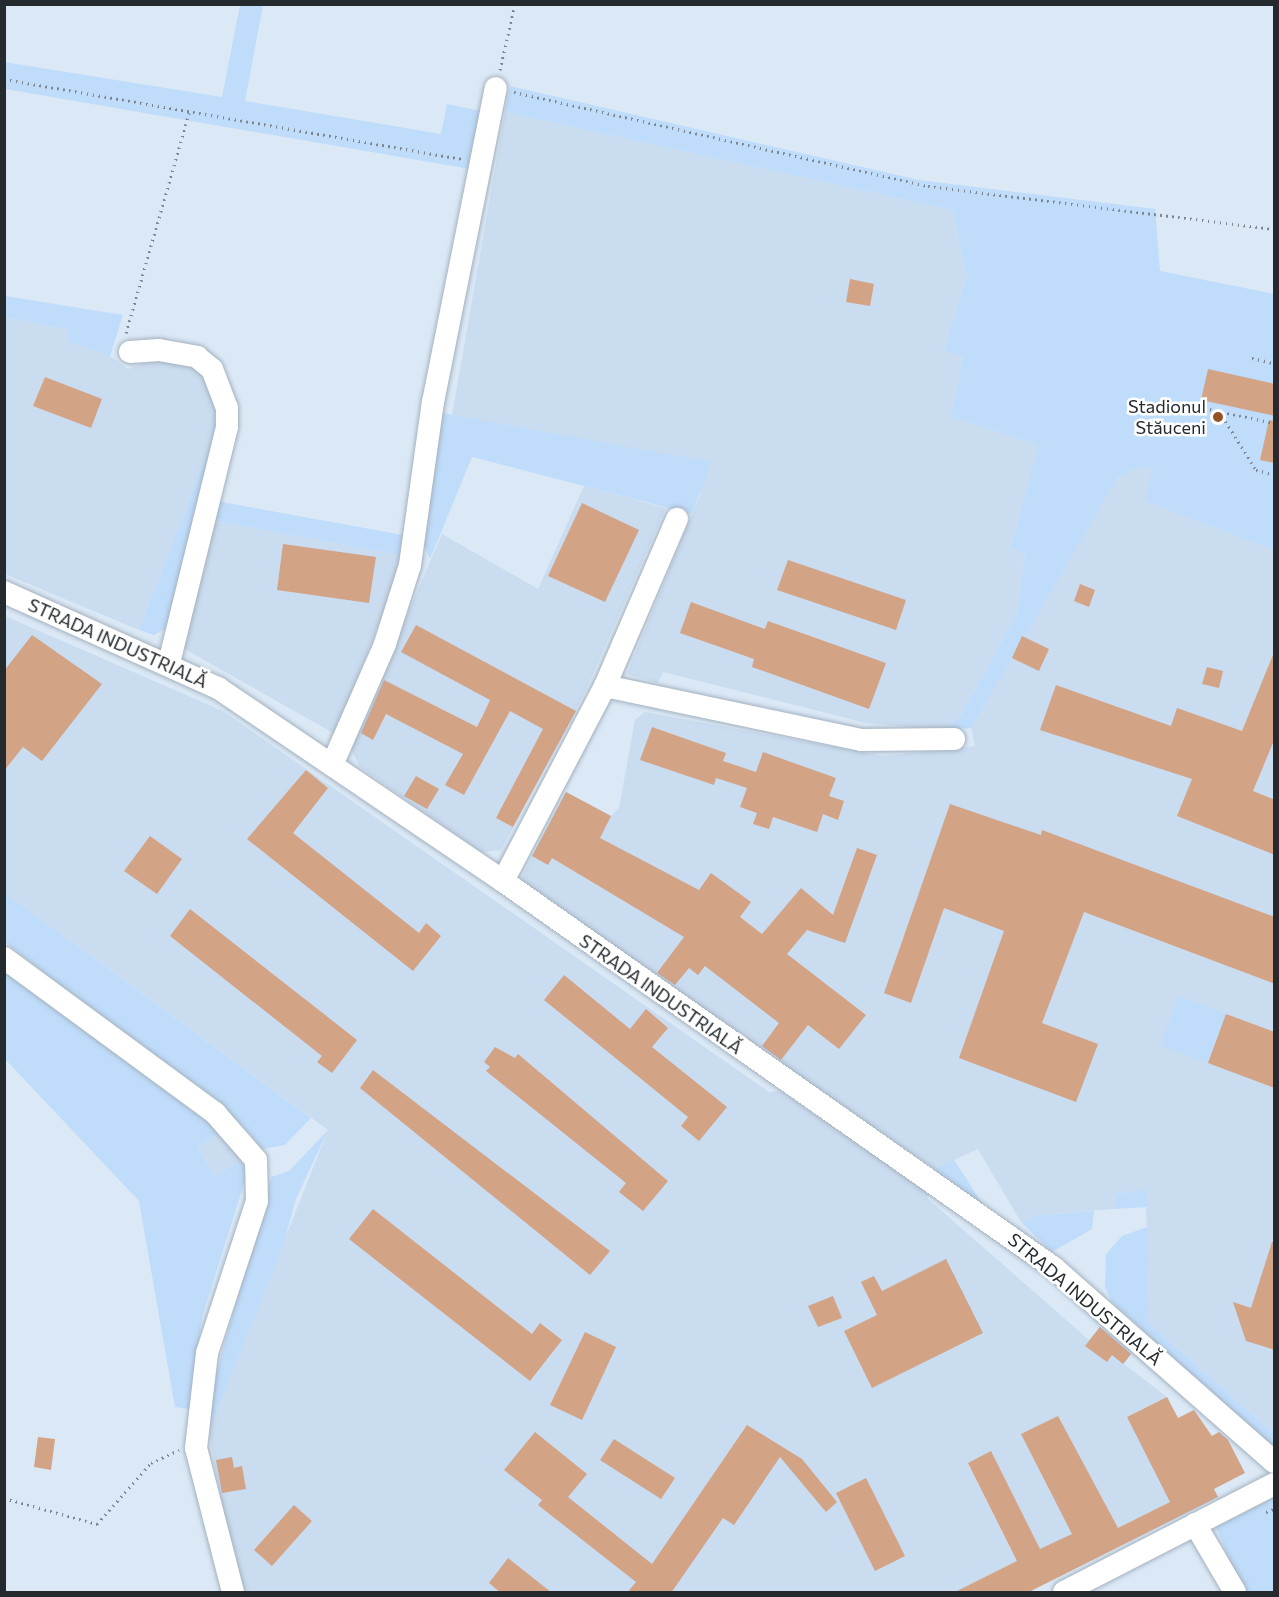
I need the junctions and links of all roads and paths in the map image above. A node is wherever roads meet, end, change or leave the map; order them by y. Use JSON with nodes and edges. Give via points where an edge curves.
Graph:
{"nodes":[{"id":1,"x":515,"y":4,"type":"edge"},
{"id":2,"x":4,"y":79,"type":"edge"},
{"id":3,"x":496,"y":88,"type":"junction"},
{"id":4,"x":189,"y":113,"type":"junction"},
{"id":5,"x":479,"y":162,"type":"junction"},
{"id":6,"x":1275,"y":229,"type":"edge"},
{"id":7,"x":127,"y":346,"type":"joint"},
{"id":8,"x":1252,"y":358,"type":"dead end"},
{"id":9,"x":1275,"y":363,"type":"edge"},
{"id":10,"x":1204,"y":408,"type":"dead end"},
{"id":11,"x":1219,"y":411,"type":"junction"},
{"id":12,"x":1275,"y":423,"type":"edge"},
{"id":13,"x":1275,"y":474,"type":"edge"},
{"id":14,"x":677,"y":519,"type":"dead end"},
{"id":15,"x":4,"y":592,"type":"edge"},
{"id":16,"x":169,"y":663,"type":"junction"},
{"id":17,"x":605,"y":686,"type":"junction"},
{"id":18,"x":954,"y":739,"type":"dead end"},
{"id":19,"x":332,"y":765,"type":"junction"},
{"id":20,"x":503,"y":881,"type":"junction"},
{"id":21,"x":4,"y":958,"type":"edge"},
{"id":22,"x":196,"y":1448,"type":"junction"},
{"id":23,"x":1275,"y":1462,"type":"edge"},
{"id":24,"x":1275,"y":1484,"type":"edge"},
{"id":25,"x":4,"y":1498,"type":"edge"},
{"id":26,"x":1196,"y":1524,"type":"junction"},
{"id":27,"x":233,"y":1593,"type":"edge"},
{"id":28,"x":1064,"y":1593,"type":"edge"},
{"id":29,"x":1235,"y":1593,"type":"edge"}],
"edges":[{"from":1,"to":3,"type":"path"},
{"from":2,"to":4,"type":"path"},
{"from":3,"to":5,"type":"street"},
{"from":3,"to":6,"type":"path","via":[[928,186]]},
{"from":4,"to":5,"type":"path"},
{"from":4,"to":7,"type":"path"},
{"from":5,"to":19,"type":"street","via":[[433,402],[410,565],[385,644]]},
{"from":7,"to":16,"type":"street","via":[[197,357],[212,369],[227,408],[227,427]]},
{"from":8,"to":9,"type":"path"},
{"from":10,"to":11,"type":"path"},
{"from":11,"to":12,"type":"path"},
{"from":11,"to":13,"type":"path","via":[[1256,470]]},
{"from":14,"to":17,"type":"street"},
{"from":15,"to":16,"type":"street","name":"STRADA INDUSTRIALĂ"},
{"from":16,"to":19,"type":"street","name":"STRADA INDUSTRIALĂ","via":[[218,688]]},
{"from":17,"to":18,"type":"street","via":[[861,740]]},
{"from":17,"to":20,"type":"street"},
{"from":19,"to":20,"type":"street","name":"STRADA INDUSTRIALĂ"},
{"from":20,"to":23,"type":"street","name":"STRADA INDUSTRIALĂ","via":[[1054,1268]]},
{"from":21,"to":22,"type":"street","via":[[215,1113],[256,1160],[257,1201],[207,1353]]},
{"from":22,"to":25,"type":"path","via":[[166,1451],[151,1462],[97,1524]]},
{"from":22,"to":27,"type":"street"},
{"from":24,"to":26,"type":"street"},
{"from":26,"to":28,"type":"street"},
{"from":26,"to":29,"type":"street"}]}
